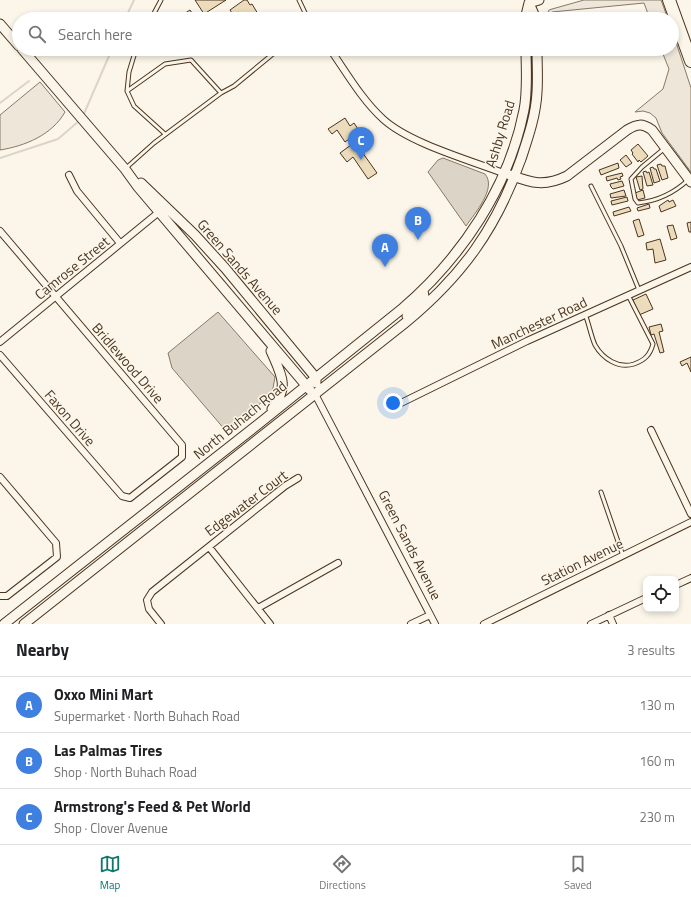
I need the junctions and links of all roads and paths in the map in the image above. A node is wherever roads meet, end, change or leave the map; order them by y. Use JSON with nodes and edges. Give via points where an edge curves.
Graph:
{"nodes":[{"id":1,"x":161,"y":0,"type":"edge"},
{"id":2,"x":299,"y":0,"type":"edge"},
{"id":3,"x":540,"y":0,"type":"edge"},
{"id":4,"x":669,"y":0,"type":"edge"},
{"id":5,"x":529,"y":1,"type":"edge"},
{"id":6,"x":155,"y":12,"type":"edge"},
{"id":7,"x":305,"y":12,"type":"edge"},
{"id":8,"x":527,"y":12,"type":"edge"},
{"id":9,"x":533,"y":12,"type":"edge"},
{"id":10,"x":673,"y":12,"type":"edge"},
{"id":11,"x":0,"y":24,"type":"edge"},
{"id":12,"x":679,"y":28,"type":"edge"},
{"id":13,"x":12,"y":38,"type":"edge"},
{"id":14,"x":28,"y":56,"type":"edge"},
{"id":15,"x":134,"y":56,"type":"edge"},
{"id":16,"x":271,"y":56,"type":"edge"},
{"id":17,"x":335,"y":56,"type":"edge"},
{"id":18,"x":526,"y":56,"type":"edge"},
{"id":19,"x":537,"y":56,"type":"edge"},
{"id":20,"x":691,"y":61,"type":"edge"},
{"id":21,"x":127,"y":91,"type":"junction"},
{"id":22,"x":526,"y":91,"type":"junction"},
{"id":23,"x":537,"y":91,"type":"junction"},
{"id":24,"x":221,"y":93,"type":"junction"},
{"id":25,"x":164,"y":134,"type":"junction"},
{"id":26,"x":666,"y":147,"type":"junction"},
{"id":27,"x":125,"y":169,"type":"junction"},
{"id":28,"x":503,"y":173,"type":"junction"},
{"id":29,"x":69,"y":175,"type":"dead end"},
{"id":30,"x":515,"y":177,"type":"junction"},
{"id":31,"x":690,"y":180,"type":"edge"},
{"id":32,"x":591,"y":186,"type":"dead end"},
{"id":33,"x":159,"y":212,"type":"junction"},
{"id":34,"x":478,"y":222,"type":"joint"},
{"id":35,"x":494,"y":222,"type":"joint"},
{"id":36,"x":0,"y":230,"type":"edge"},
{"id":37,"x":120,"y":243,"type":"junction"},
{"id":38,"x":691,"y":266,"type":"edge"},
{"id":39,"x":423,"y":290,"type":"junction"},
{"id":40,"x":639,"y":290,"type":"junction"},
{"id":41,"x":628,"y":295,"type":"junction"},
{"id":42,"x":56,"y":296,"type":"junction"},
{"id":43,"x":585,"y":314,"type":"junction"},
{"id":44,"x":405,"y":322,"type":"junction"},
{"id":45,"x":0,"y":342,"type":"edge"},
{"id":46,"x":267,"y":342,"type":"junction"},
{"id":47,"x":0,"y":355,"type":"edge"},
{"id":48,"x":316,"y":378,"type":"junction"},
{"id":49,"x":305,"y":386,"type":"junction"},
{"id":50,"x":315,"y":394,"type":"junction"},
{"id":51,"x":399,"y":404,"type":"dead end"},
{"id":52,"x":261,"y":422,"type":"junction"},
{"id":53,"x":651,"y":430,"type":"dead end"},
{"id":54,"x":0,"y":477,"type":"edge"},
{"id":55,"x":298,"y":478,"type":"dead end"},
{"id":56,"x":601,"y":492,"type":"dead end"},
{"id":57,"x":122,"y":496,"type":"joint"},
{"id":58,"x":691,"y":514,"type":"edge"},
{"id":59,"x":691,"y":522,"type":"edge"},
{"id":60,"x":209,"y":547,"type":"junction"},
{"id":61,"x":623,"y":556,"type":"junction"},
{"id":62,"x":338,"y":563,"type":"dead end"},
{"id":63,"x":691,"y":578,"type":"edge"},
{"id":64,"x":679,"y":584,"type":"edge"},
{"id":65,"x":0,"y":596,"type":"edge"},
{"id":66,"x":643,"y":599,"type":"edge"},
{"id":67,"x":258,"y":608,"type":"junction"},
{"id":68,"x":430,"y":614,"type":"junction"},
{"id":69,"x":609,"y":615,"type":"junction"},
{"id":70,"x":4,"y":624,"type":"edge"},
{"id":71,"x":24,"y":624,"type":"edge"},
{"id":72,"x":161,"y":624,"type":"edge"},
{"id":73,"x":270,"y":624,"type":"edge"},
{"id":74,"x":411,"y":624,"type":"edge"},
{"id":75,"x":435,"y":624,"type":"edge"},
{"id":76,"x":484,"y":624,"type":"edge"},
{"id":77,"x":591,"y":624,"type":"edge"},
{"id":78,"x":614,"y":624,"type":"edge"}],
"edges":[{"from":1,"to":6,"type":"lane"},
{"from":2,"to":7,"type":"lane"},
{"from":3,"to":5,"type":"main road"},
{"from":4,"to":10,"type":"highway"},
{"from":5,"to":8,"type":"main road"},
{"from":5,"to":9,"type":"main road"},
{"from":11,"to":13,"type":"main road"},
{"from":12,"to":20,"type":"highway"},
{"from":14,"to":27,"type":"main road","name":"Green Sands Avenue"},
{"from":15,"to":21,"type":"lane"},
{"from":16,"to":24,"type":"lane","via":[[234,86]]},
{"from":17,"to":28,"type":"street","via":[[370,106],[391,126],[408,136]]},
{"from":18,"to":22,"type":"main road","name":"Ashby Road"},
{"from":19,"to":23,"type":"main road","name":"Ashby Road"},
{"from":21,"to":24,"type":"lane","via":[[165,64],[191,60]]},
{"from":21,"to":25,"type":"lane","via":[[134,106]]},
{"from":22,"to":23,"type":"main road"},
{"from":22,"to":28,"type":"main road","name":"Ashby Road","via":[[522,116]]},
{"from":23,"to":30,"type":"main road","name":"Ashby Road","via":[[530,132]]},
{"from":24,"to":25,"type":"lane"},
{"from":25,"to":27,"type":"lane"},
{"from":26,"to":30,"type":"main road","via":[[652,130],[643,124],[636,125],[558,180],[538,183]]},
{"from":26,"to":31,"type":"main road"},
{"from":26,"to":31,"type":"lane","via":[[631,179],[635,199],[638,203],[666,196]]},
{"from":27,"to":33,"type":"main road","name":"Green Sands Avenue"},
{"from":27,"to":48,"type":"main road","name":"Green Sands Avenue","via":[[220,262]]},
{"from":28,"to":30,"type":"main road"},
{"from":28,"to":34,"type":"main road","name":"Ashby Road","via":[[491,201]]},
{"from":29,"to":37,"type":"street","via":[[77,190]]},
{"from":30,"to":35,"type":"main road","name":"Ashby Road"},
{"from":32,"to":40,"type":"lane","via":[[621,246]]},
{"from":33,"to":37,"type":"street","name":"Camrose Street"},
{"from":33,"to":46,"type":"main road","name":"Green Sands Avenue"},
{"from":34,"to":39,"type":"main road","name":"North Buhach Road","via":[[450,262]]},
{"from":35,"to":44,"type":"main road","name":"North Buhach Road","via":[[466,264],[443,289]]},
{"from":36,"to":42,"type":"street","name":"Bridlewood Drive"},
{"from":37,"to":42,"type":"street","name":"Camrose Street"},
{"from":38,"to":40,"type":"street","name":"Manchester Road"},
{"from":39,"to":44,"type":"main road","via":[[424,297],[408,312]]},
{"from":39,"to":48,"type":"main road","name":"North Buhach Road"},
{"from":40,"to":41,"type":"street","name":"Manchester Road"},
{"from":41,"to":43,"type":"street","name":"Manchester Road"},
{"from":41,"to":43,"type":"lane","via":[[653,344],[650,354],[644,360],[617,365],[608,359],[595,345]]},
{"from":42,"to":45,"type":"street","name":"Camrose Street"},
{"from":42,"to":57,"type":"street","name":"Bridlewood Drive","via":[[182,445],[182,457],[130,498]]},
{"from":43,"to":51,"type":"street","name":"Manchester Road"},
{"from":44,"to":50,"type":"main road","name":"North Buhach Road"},
{"from":46,"to":49,"type":"main road","name":"Green Sands Avenue"},
{"from":46,"to":52,"type":"main road","via":[[283,384],[280,398]]},
{"from":47,"to":57,"type":"street","name":"Faxon Drive"},
{"from":48,"to":49,"type":"main road","name":"North Buhach Road"},
{"from":48,"to":50,"type":"main road"},
{"from":49,"to":50,"type":"main road","name":"Green Sands Avenue"},
{"from":49,"to":52,"type":"main road","name":"North Buhach Road"},
{"from":50,"to":68,"type":"street","name":"Green Sands Avenue"},
{"from":50,"to":71,"type":"main road","name":"North Buhach Road"},
{"from":52,"to":70,"type":"main road","name":"North Buhach Road"},
{"from":53,"to":58,"type":"street"},
{"from":54,"to":65,"type":"street","via":[[56,543],[57,556],[7,596]]},
{"from":55,"to":60,"type":"street","name":"Edgewater Court"},
{"from":56,"to":61,"type":"lane"},
{"from":59,"to":61,"type":"street","name":"Station Avenue"},
{"from":60,"to":67,"type":"street"},
{"from":60,"to":72,"type":"street","name":"Edgewater Court","via":[[160,585],[147,600],[148,609]]},
{"from":61,"to":76,"type":"street","name":"Station Avenue"},
{"from":62,"to":67,"type":"street"},
{"from":63,"to":64,"type":"street"},
{"from":66,"to":69,"type":"street"},
{"from":67,"to":73,"type":"street"},
{"from":68,"to":74,"type":"street"},
{"from":68,"to":75,"type":"street","name":"Green Sands Avenue"},
{"from":69,"to":77,"type":"street"},
{"from":69,"to":78,"type":"street"}]}
